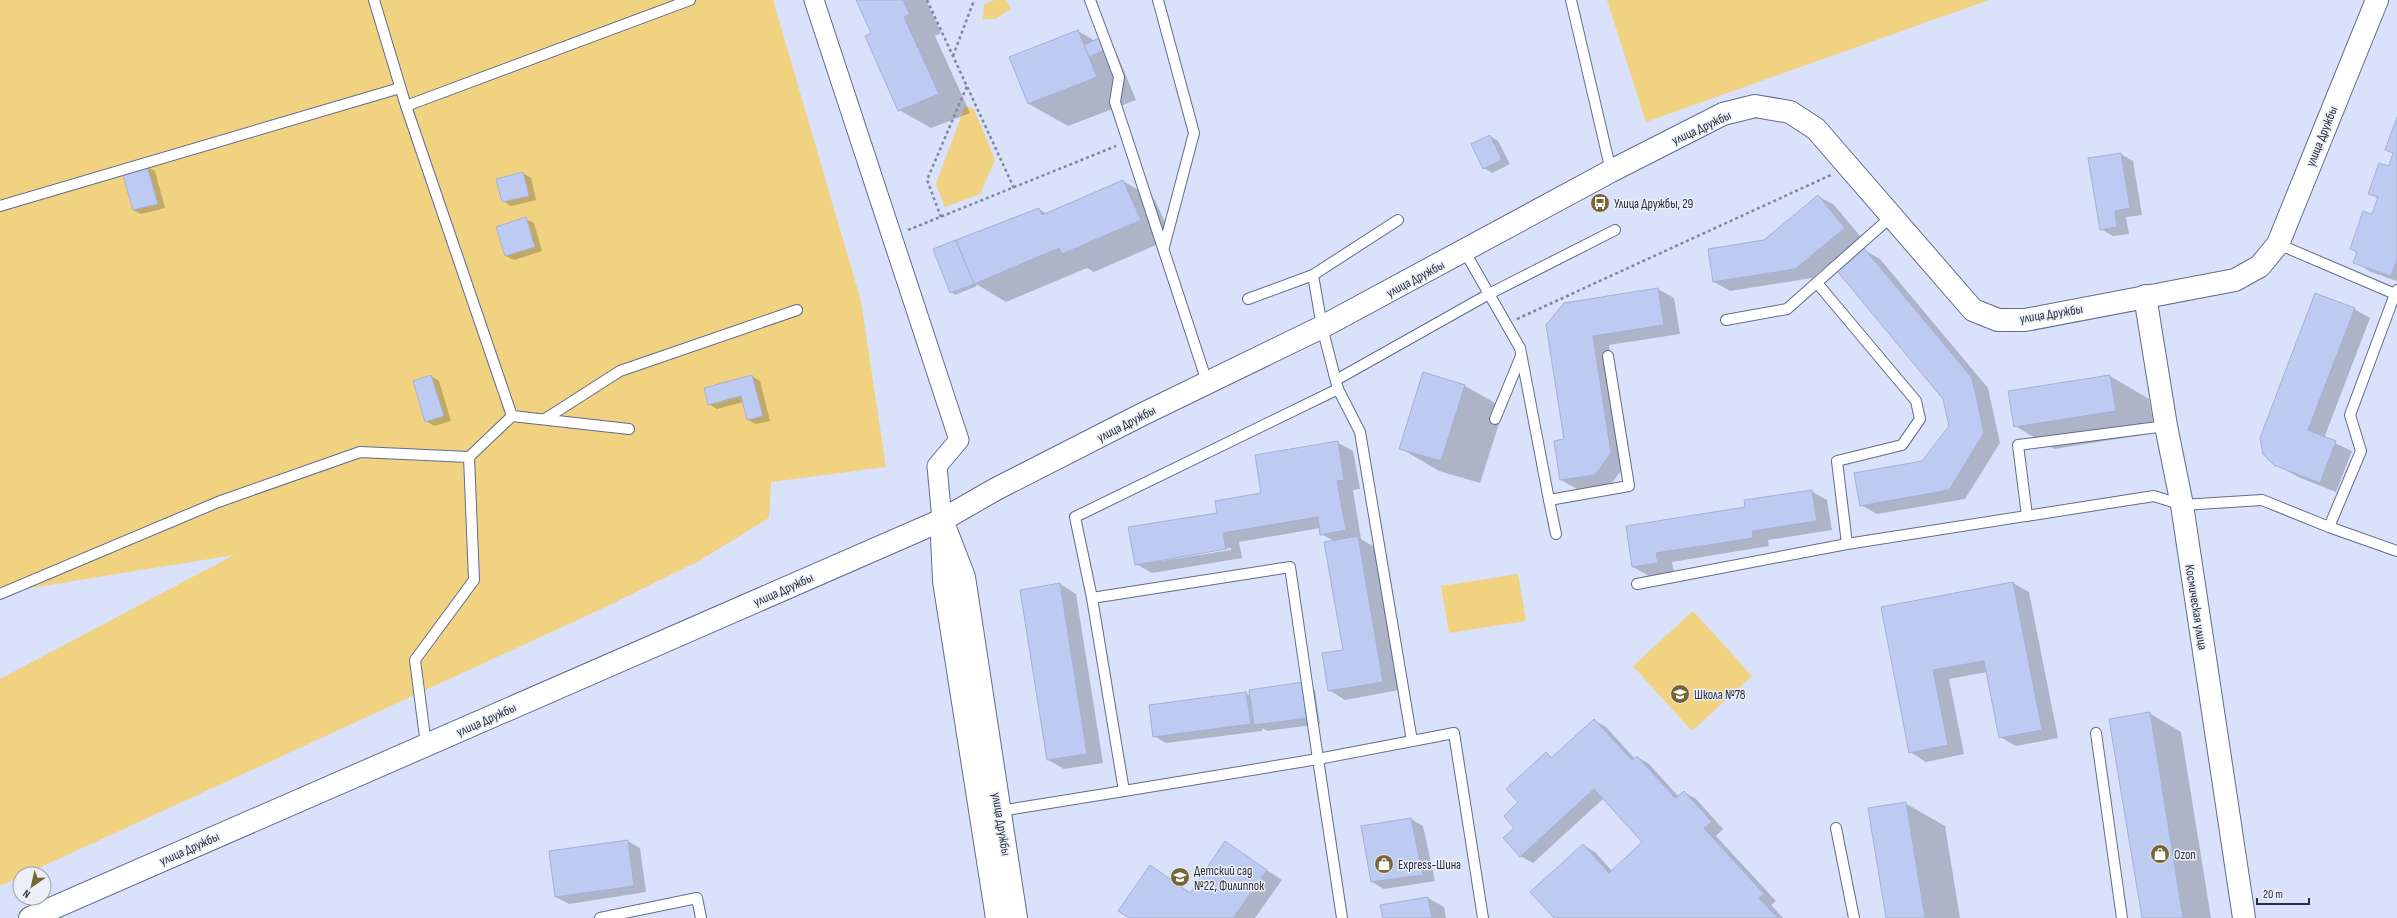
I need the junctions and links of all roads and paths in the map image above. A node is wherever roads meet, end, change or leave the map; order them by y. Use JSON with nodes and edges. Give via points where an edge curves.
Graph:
{"nodes":[{"id":1,"x":374,"y":0,"type":"edge"},
{"id":2,"x":690,"y":0,"type":"edge"},
{"id":3,"x":814,"y":0,"type":"edge"},
{"id":4,"x":927,"y":0,"type":"edge"},
{"id":5,"x":972,"y":0,"type":"edge"},
{"id":6,"x":1090,"y":0,"type":"edge"},
{"id":7,"x":1158,"y":0,"type":"edge"},
{"id":8,"x":1571,"y":0,"type":"edge"},
{"id":9,"x":2377,"y":0,"type":"edge"},
{"id":10,"x":953,"y":56,"type":"junction"},
{"id":11,"x":967,"y":86,"type":"junction"},
{"id":12,"x":400,"y":88,"type":"junction"},
{"id":13,"x":406,"y":106,"type":"junction"},
{"id":14,"x":1128,"y":142,"type":"junction"},
{"id":15,"x":1611,"y":171,"type":"junction"},
{"id":16,"x":1836,"y":173,"type":"dead end"},
{"id":17,"x":1014,"y":188,"type":"junction"},
{"id":18,"x":0,"y":206,"type":"edge"},
{"id":19,"x":1892,"y":216,"type":"junction"},
{"id":20,"x":941,"y":217,"type":"junction"},
{"id":21,"x":1398,"y":220,"type":"dead end"},
{"id":22,"x":1615,"y":230,"type":"dead end"},
{"id":23,"x":891,"y":237,"type":"junction"},
{"id":24,"x":2278,"y":244,"type":"junction"},
{"id":25,"x":1164,"y":247,"type":"junction"},
{"id":26,"x":1465,"y":252,"type":"junction"},
{"id":27,"x":1313,"y":275,"type":"junction"},
{"id":28,"x":1817,"y":283,"type":"junction"},
{"id":29,"x":2396,"y":292,"type":"edge"},
{"id":30,"x":1489,"y":294,"type":"junction"},
{"id":31,"x":2145,"y":296,"type":"junction"},
{"id":32,"x":1248,"y":299,"type":"dead end"},
{"id":33,"x":796,"y":310,"type":"dead end"},
{"id":34,"x":1726,"y":320,"type":"dead end"},
{"id":35,"x":1506,"y":324,"type":"junction"},
{"id":36,"x":1322,"y":327,"type":"junction"},
{"id":37,"x":1521,"y":356,"type":"junction"},
{"id":38,"x":1608,"y":356,"type":"dead end"},
{"id":39,"x":1207,"y":382,"type":"junction"},
{"id":40,"x":1337,"y":385,"type":"junction"},
{"id":41,"x":512,"y":416,"type":"junction"},
{"id":42,"x":545,"y":419,"type":"junction"},
{"id":43,"x":1495,"y":419,"type":"dead end"},
{"id":44,"x":2166,"y":426,"type":"junction"},
{"id":45,"x":629,"y":429,"type":"dead end"},
{"id":46,"x":469,"y":457,"type":"junction"},
{"id":47,"x":1549,"y":500,"type":"junction"},
{"id":48,"x":2182,"y":505,"type":"junction"},
{"id":49,"x":2027,"y":516,"type":"junction"},
{"id":50,"x":942,"y":520,"type":"junction"},
{"id":51,"x":2329,"y":527,"type":"junction"},
{"id":52,"x":1556,"y":534,"type":"dead end"},
{"id":53,"x":1847,"y":544,"type":"junction"},
{"id":54,"x":2397,"y":551,"type":"edge"},
{"id":55,"x":1637,"y":584,"type":"dead end"},
{"id":56,"x":0,"y":594,"type":"edge"},
{"id":57,"x":1092,"y":598,"type":"junction"},
{"id":58,"x":2096,"y":733,"type":"dead end"},
{"id":59,"x":1412,"y":741,"type":"junction"},
{"id":60,"x":426,"y":745,"type":"junction"},
{"id":61,"x":1318,"y":759,"type":"junction"},
{"id":62,"x":1124,"y":791,"type":"junction"},
{"id":63,"x":1000,"y":811,"type":"junction"},
{"id":64,"x":1836,"y":828,"type":"dead end"},
{"id":65,"x":30,"y":918,"type":"edge"},
{"id":66,"x":600,"y":918,"type":"edge"},
{"id":67,"x":701,"y":918,"type":"edge"},
{"id":68,"x":997,"y":918,"type":"edge"},
{"id":69,"x":1016,"y":918,"type":"edge"},
{"id":70,"x":1342,"y":918,"type":"edge"},
{"id":71,"x":1482,"y":918,"type":"edge"},
{"id":72,"x":1854,"y":918,"type":"edge"},
{"id":73,"x":2122,"y":918,"type":"edge"},
{"id":74,"x":2244,"y":918,"type":"edge"}],
"edges":[{"from":1,"to":12,"type":"lane"},
{"from":2,"to":13,"type":"lane"},
{"from":3,"to":23,"type":"street"},
{"from":4,"to":10,"type":"path"},
{"from":5,"to":10,"type":"path"},
{"from":6,"to":14,"type":"lane","via":[[1119,77],[1115,102]]},
{"from":7,"to":25,"type":"lane","via":[[1194,133]]},
{"from":8,"to":15,"type":"lane"},
{"from":9,"to":24,"type":"street","name":"улица Дружбы"},
{"from":10,"to":11,"type":"path"},
{"from":11,"to":17,"type":"path"},
{"from":11,"to":20,"type":"path","via":[[927,180]]},
{"from":12,"to":13,"type":"lane"},
{"from":12,"to":18,"type":"lane"},
{"from":13,"to":41,"type":"lane"},
{"from":14,"to":17,"type":"path"},
{"from":14,"to":25,"type":"lane"},
{"from":15,"to":19,"type":"street","name":"улица Дружбы","via":[[1723,114],[1755,106],[1790,112],[1816,129]]},
{"from":15,"to":26,"type":"street","name":"улица Дружбы"},
{"from":16,"to":35,"type":"path"},
{"from":17,"to":20,"type":"path"},
{"from":19,"to":28,"type":"lane"},
{"from":19,"to":31,"type":"street","name":"улица Дружбы","via":[[1973,310],[1998,320],[2025,320]]},
{"from":20,"to":23,"type":"path"},
{"from":21,"to":27,"type":"lane"},
{"from":22,"to":30,"type":"lane"},
{"from":23,"to":50,"type":"street","via":[[959,440],[937,466]]},
{"from":24,"to":29,"type":"lane"},
{"from":24,"to":31,"type":"street","name":"улица Дружбы","via":[[2260,266],[2235,280]]},
{"from":25,"to":39,"type":"lane"},
{"from":26,"to":30,"type":"lane"},
{"from":26,"to":36,"type":"street","name":"улица Дружбы"},
{"from":27,"to":32,"type":"lane"},
{"from":27,"to":36,"type":"lane"},
{"from":28,"to":34,"type":"lane","via":[[1787,309]]},
{"from":28,"to":53,"type":"lane","via":[[1916,400],[1920,419],[1902,445],[1837,460]]},
{"from":29,"to":51,"type":"lane","via":[[2350,415],[2361,451]]},
{"from":30,"to":35,"type":"lane"},
{"from":30,"to":40,"type":"lane"},
{"from":31,"to":44,"type":"street","name":"Космическая улица"},
{"from":33,"to":42,"type":"lane","via":[[620,371]]},
{"from":35,"to":37,"type":"lane","via":[[1520,348]]},
{"from":36,"to":39,"type":"street","name":"улица Дружбы"},
{"from":36,"to":40,"type":"lane"},
{"from":37,"to":43,"type":"lane"},
{"from":37,"to":47,"type":"lane"},
{"from":38,"to":47,"type":"lane","via":[[1629,486]]},
{"from":39,"to":50,"type":"street","name":"улица Дружбы","via":[[996,489]]},
{"from":40,"to":57,"type":"lane","via":[[1075,517]]},
{"from":40,"to":59,"type":"lane","via":[[1360,432]]},
{"from":41,"to":42,"type":"lane"},
{"from":41,"to":46,"type":"lane"},
{"from":42,"to":45,"type":"lane"},
{"from":44,"to":48,"type":"street","name":"Космическая улица"},
{"from":44,"to":49,"type":"lane","via":[[2018,445]]},
{"from":46,"to":56,"type":"lane","via":[[360,452],[218,502]]},
{"from":46,"to":60,"type":"lane","via":[[474,580],[415,660]]},
{"from":47,"to":52,"type":"lane"},
{"from":48,"to":49,"type":"lane","via":[[2154,496]]},
{"from":48,"to":51,"type":"lane","via":[[2262,500]]},
{"from":48,"to":74,"type":"street","name":"Космическая улица"},
{"from":49,"to":53,"type":"lane"},
{"from":50,"to":60,"type":"street","name":"улица Дружбы"},
{"from":50,"to":63,"type":"street","name":"улица Дружбы","via":[[964,577]]},
{"from":50,"to":68,"type":"street","name":"улица Дружбы","via":[[944,581]]},
{"from":51,"to":54,"type":"lane"},
{"from":53,"to":55,"type":"lane"},
{"from":57,"to":61,"type":"lane","via":[[1290,567]]},
{"from":57,"to":62,"type":"lane"},
{"from":58,"to":73,"type":"lane"},
{"from":59,"to":61,"type":"lane"},
{"from":59,"to":71,"type":"lane","via":[[1454,733]]},
{"from":60,"to":65,"type":"street","name":"улица Дружбы"},
{"from":61,"to":62,"type":"lane"},
{"from":61,"to":70,"type":"lane"},
{"from":62,"to":63,"type":"lane"},
{"from":63,"to":69,"type":"street","name":"улица Дружбы"},
{"from":64,"to":72,"type":"lane"},
{"from":66,"to":67,"type":"lane","via":[[697,898]]}]}
